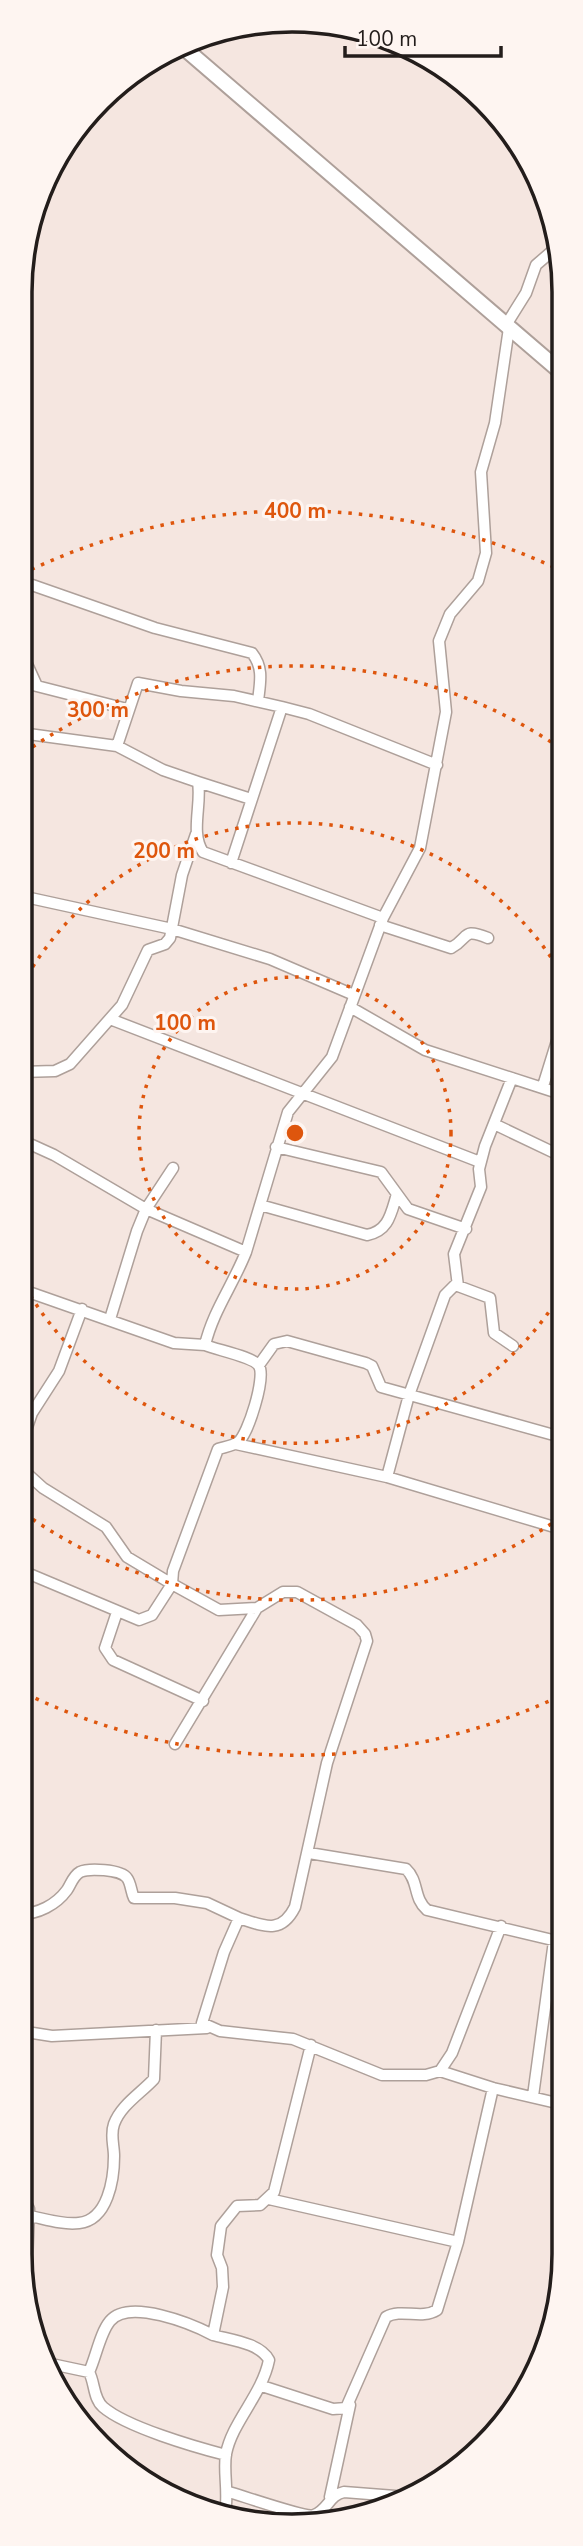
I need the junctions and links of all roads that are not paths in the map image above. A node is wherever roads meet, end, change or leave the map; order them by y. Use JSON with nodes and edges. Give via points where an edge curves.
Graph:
{"nodes":[{"id":1,"x":189,"y":52,"type":"edge"},
{"id":2,"x":549,"y":254,"type":"edge"},
{"id":3,"x":507,"y":326,"type":"junction"},
{"id":4,"x":552,"y":364,"type":"edge"},
{"id":5,"x":32,"y":588,"type":"edge"},
{"id":6,"x":32,"y":675,"type":"edge"},
{"id":7,"x":32,"y":685,"type":"edge"},
{"id":8,"x":37,"y":686,"type":"junction"},
{"id":9,"x":258,"y":701,"type":"junction"},
{"id":10,"x":282,"y":707,"type":"junction"},
{"id":11,"x":127,"y":709,"type":"junction"},
{"id":12,"x":32,"y":734,"type":"edge"},
{"id":13,"x":117,"y":746,"type":"junction"},
{"id":14,"x":437,"y":765,"type":"junction"},
{"id":15,"x":198,"y":782,"type":"junction"},
{"id":16,"x":251,"y":799,"type":"junction"},
{"id":17,"x":197,"y":830,"type":"junction"},
{"id":18,"x":232,"y":863,"type":"junction"},
{"id":19,"x":32,"y":898,"type":"edge"},
{"id":20,"x":381,"y":921,"type":"junction"},
{"id":21,"x":172,"y":929,"type":"junction"},
{"id":22,"x":488,"y":937,"type":"dead end"},
{"id":23,"x":354,"y":995,"type":"junction"},
{"id":24,"x":350,"y":1007,"type":"junction"},
{"id":25,"x":110,"y":1019,"type":"junction"},
{"id":26,"x":552,"y":1057,"type":"edge"},
{"id":27,"x":32,"y":1072,"type":"edge"},
{"id":28,"x":512,"y":1078,"type":"junction"},
{"id":29,"x":543,"y":1086,"type":"junction"},
{"id":30,"x":552,"y":1090,"type":"edge"},
{"id":31,"x":303,"y":1093,"type":"junction"},
{"id":32,"x":494,"y":1124,"type":"junction"},
{"id":33,"x":32,"y":1145,"type":"edge"},
{"id":34,"x":276,"y":1147,"type":"junction"},
{"id":35,"x":552,"y":1152,"type":"edge"},
{"id":36,"x":480,"y":1162,"type":"junction"},
{"id":37,"x":173,"y":1168,"type":"dead end"},
{"id":38,"x":397,"y":1194,"type":"junction"},
{"id":39,"x":260,"y":1205,"type":"junction"},
{"id":40,"x":146,"y":1209,"type":"junction"},
{"id":41,"x":466,"y":1229,"type":"junction"},
{"id":42,"x":246,"y":1252,"type":"junction"},
{"id":43,"x":457,"y":1283,"type":"junction"},
{"id":44,"x":32,"y":1293,"type":"edge"},
{"id":45,"x":82,"y":1309,"type":"junction"},
{"id":46,"x":110,"y":1319,"type":"junction"},
{"id":47,"x":205,"y":1345,"type":"junction"},
{"id":48,"x":513,"y":1346,"type":"dead end"},
{"id":49,"x":259,"y":1365,"type":"junction"},
{"id":50,"x":409,"y":1395,"type":"junction"},
{"id":51,"x":32,"y":1413,"type":"edge"},
{"id":52,"x":552,"y":1435,"type":"edge"},
{"id":53,"x":236,"y":1444,"type":"junction"},
{"id":54,"x":387,"y":1477,"type":"junction"},
{"id":55,"x":32,"y":1478,"type":"edge"},
{"id":56,"x":552,"y":1527,"type":"edge"},
{"id":57,"x":32,"y":1575,"type":"edge"},
{"id":58,"x":172,"y":1584,"type":"junction"},
{"id":59,"x":257,"y":1608,"type":"junction"},
{"id":60,"x":117,"y":1612,"type":"junction"},
{"id":61,"x":203,"y":1701,"type":"junction"},
{"id":62,"x":175,"y":1744,"type":"dead end"},
{"id":63,"x":309,"y":1853,"type":"junction"},
{"id":64,"x":32,"y":1914,"type":"edge"},
{"id":65,"x":239,"y":1918,"type":"junction"},
{"id":66,"x":501,"y":1926,"type":"junction"},
{"id":67,"x":552,"y":1940,"type":"edge"},
{"id":68,"x":552,"y":1979,"type":"edge"},
{"id":69,"x":207,"y":2028,"type":"junction"},
{"id":70,"x":156,"y":2030,"type":"junction"},
{"id":71,"x":32,"y":2033,"type":"edge"},
{"id":72,"x":311,"y":2045,"type":"junction"},
{"id":73,"x":440,"y":2071,"type":"junction"},
{"id":74,"x":493,"y":2088,"type":"junction"},
{"id":75,"x":533,"y":2096,"type":"junction"},
{"id":76,"x":552,"y":2101,"type":"edge"},
{"id":77,"x":269,"y":2199,"type":"junction"},
{"id":78,"x":32,"y":2216,"type":"edge"},
{"id":79,"x":458,"y":2242,"type":"junction"},
{"id":80,"x":213,"y":2335,"type":"junction"},
{"id":81,"x":56,"y":2364,"type":"edge"},
{"id":82,"x":89,"y":2372,"type":"junction"},
{"id":83,"x":262,"y":2386,"type":"junction"},
{"id":84,"x":350,"y":2405,"type":"junction"},
{"id":85,"x":226,"y":2455,"type":"junction"},
{"id":86,"x":229,"y":2493,"type":"junction"},
{"id":87,"x":390,"y":2496,"type":"edge"},
{"id":88,"x":330,"y":2500,"type":"junction"},
{"id":89,"x":226,"y":2507,"type":"edge"},
{"id":90,"x":299,"y":2514,"type":"edge"},
{"id":91,"x":312,"y":2514,"type":"edge"}],
"edges":[{"from":1,"to":3,"type":"main road"},
{"from":2,"to":3,"type":"street","via":[[536,265]]},
{"from":3,"to":4,"type":"main road"},
{"from":3,"to":14,"type":"street","via":[[495,423],[481,472],[486,553],[478,581],[450,614],[439,641],[446,712]]},
{"from":5,"to":9,"type":"street","via":[[252,653],[260,669]]},
{"from":6,"to":8,"type":"street"},
{"from":7,"to":8,"type":"street"},
{"from":8,"to":11,"type":"street"},
{"from":9,"to":10,"type":"street"},
{"from":9,"to":11,"type":"street","via":[[138,682]]},
{"from":10,"to":14,"type":"street"},
{"from":10,"to":16,"type":"street"},
{"from":11,"to":13,"type":"street"},
{"from":12,"to":13,"type":"street"},
{"from":13,"to":15,"type":"street"},
{"from":14,"to":20,"type":"street","via":[[416,859]]},
{"from":15,"to":16,"type":"street"},
{"from":15,"to":17,"type":"street","via":[[201,807]]},
{"from":16,"to":18,"type":"street"},
{"from":17,"to":18,"type":"street","via":[[203,852]]},
{"from":17,"to":21,"type":"street"},
{"from":18,"to":20,"type":"street"},
{"from":19,"to":21,"type":"street"},
{"from":20,"to":22,"type":"street","via":[[451,948],[465,933]]},
{"from":20,"to":23,"type":"street"},
{"from":21,"to":23,"type":"street","via":[[270,959]]},
{"from":21,"to":25,"type":"street","via":[[165,944],[148,950],[122,1005]]},
{"from":23,"to":24,"type":"street"},
{"from":24,"to":28,"type":"street","via":[[425,1050]]},
{"from":24,"to":31,"type":"street","via":[[332,1057]]},
{"from":25,"to":27,"type":"street","via":[[70,1064],[55,1071]]},
{"from":25,"to":31,"type":"street"},
{"from":26,"to":29,"type":"street"},
{"from":28,"to":29,"type":"street"},
{"from":28,"to":32,"type":"street"},
{"from":29,"to":30,"type":"street"},
{"from":31,"to":34,"type":"street","via":[[288,1112]]},
{"from":31,"to":36,"type":"street"},
{"from":32,"to":35,"type":"street"},
{"from":32,"to":36,"type":"street"},
{"from":33,"to":40,"type":"street"},
{"from":34,"to":38,"type":"street","via":[[380,1172]]},
{"from":34,"to":39,"type":"street"},
{"from":36,"to":41,"type":"street","via":[[481,1187]]},
{"from":37,"to":40,"type":"street"},
{"from":38,"to":39,"type":"street","via":[[384,1227],[367,1235]]},
{"from":38,"to":41,"type":"street","via":[[408,1209]]},
{"from":39,"to":42,"type":"street"},
{"from":40,"to":42,"type":"street"},
{"from":40,"to":46,"type":"street"},
{"from":41,"to":43,"type":"street","via":[[454,1254]]},
{"from":42,"to":47,"type":"street","via":[[218,1305]]},
{"from":43,"to":48,"type":"street","via":[[461,1289],[490,1298],[494,1333]]},
{"from":43,"to":50,"type":"street","via":[[445,1295]]},
{"from":44,"to":45,"type":"street"},
{"from":45,"to":46,"type":"street"},
{"from":45,"to":51,"type":"street","via":[[60,1371]]},
{"from":46,"to":47,"type":"street","via":[[174,1343]]},
{"from":47,"to":49,"type":"street"},
{"from":49,"to":50,"type":"street","via":[[274,1344],[287,1340],[366,1363],[381,1387]]},
{"from":49,"to":53,"type":"street","via":[[262,1374],[254,1410]]},
{"from":50,"to":52,"type":"street"},
{"from":50,"to":54,"type":"street"},
{"from":53,"to":54,"type":"street"},
{"from":53,"to":58,"type":"street","via":[[218,1449]]},
{"from":54,"to":56,"type":"street"},
{"from":55,"to":58,"type":"street","via":[[106,1527],[127,1557]]},
{"from":57,"to":60,"type":"street"},
{"from":58,"to":59,"type":"street","via":[[219,1610]]},
{"from":58,"to":60,"type":"street","via":[[145,1619]]},
{"from":59,"to":61,"type":"street"},
{"from":59,"to":63,"type":"street","via":[[282,1592],[297,1592],[365,1634],[363,1662],[327,1763]]},
{"from":60,"to":61,"type":"street","via":[[105,1648],[113,1660]]},
{"from":61,"to":62,"type":"street"},
{"from":63,"to":65,"type":"street","via":[[295,1907],[285,1924],[275,1928]]},
{"from":63,"to":66,"type":"street","via":[[406,1869],[420,1904],[428,1910]]},
{"from":64,"to":65,"type":"street","via":[[63,1895],[75,1876],[86,1870],[127,1876],[134,1898],[207,1903]]},
{"from":65,"to":69,"type":"street","via":[[202,2015]]},
{"from":66,"to":67,"type":"street"},
{"from":66,"to":73,"type":"street","via":[[452,2053]]},
{"from":68,"to":75,"type":"street"},
{"from":69,"to":70,"type":"street"},
{"from":69,"to":72,"type":"street"},
{"from":70,"to":71,"type":"street","via":[[52,2036]]},
{"from":70,"to":78,"type":"street","via":[[153,2079],[132,2098],[111,2133],[113,2173],[105,2203],[78,2224]]},
{"from":72,"to":73,"type":"street","via":[[382,2075]]},
{"from":72,"to":77,"type":"street"},
{"from":73,"to":74,"type":"street"},
{"from":74,"to":75,"type":"street"},
{"from":74,"to":79,"type":"street"},
{"from":75,"to":76,"type":"street"},
{"from":77,"to":79,"type":"street"},
{"from":77,"to":80,"type":"street","via":[[260,2205],[237,2206],[221,2226],[217,2255],[223,2287]]},
{"from":79,"to":84,"type":"street","via":[[440,2305],[430,2314],[386,2316]]},
{"from":80,"to":82,"type":"street","via":[[182,2319],[126,2314],[107,2324]]},
{"from":80,"to":83,"type":"street","via":[[265,2353],[269,2360]]},
{"from":81,"to":82,"type":"street"},
{"from":82,"to":85,"type":"street","via":[[103,2407],[141,2427]]},
{"from":83,"to":84,"type":"street","via":[[333,2409]]},
{"from":83,"to":85,"type":"street"},
{"from":84,"to":88,"type":"street"},
{"from":85,"to":86,"type":"street"},
{"from":86,"to":89,"type":"street"},
{"from":86,"to":90,"type":"street"},
{"from":87,"to":88,"type":"street","via":[[344,2492],[335,2493]]},
{"from":88,"to":91,"type":"street"}]}
